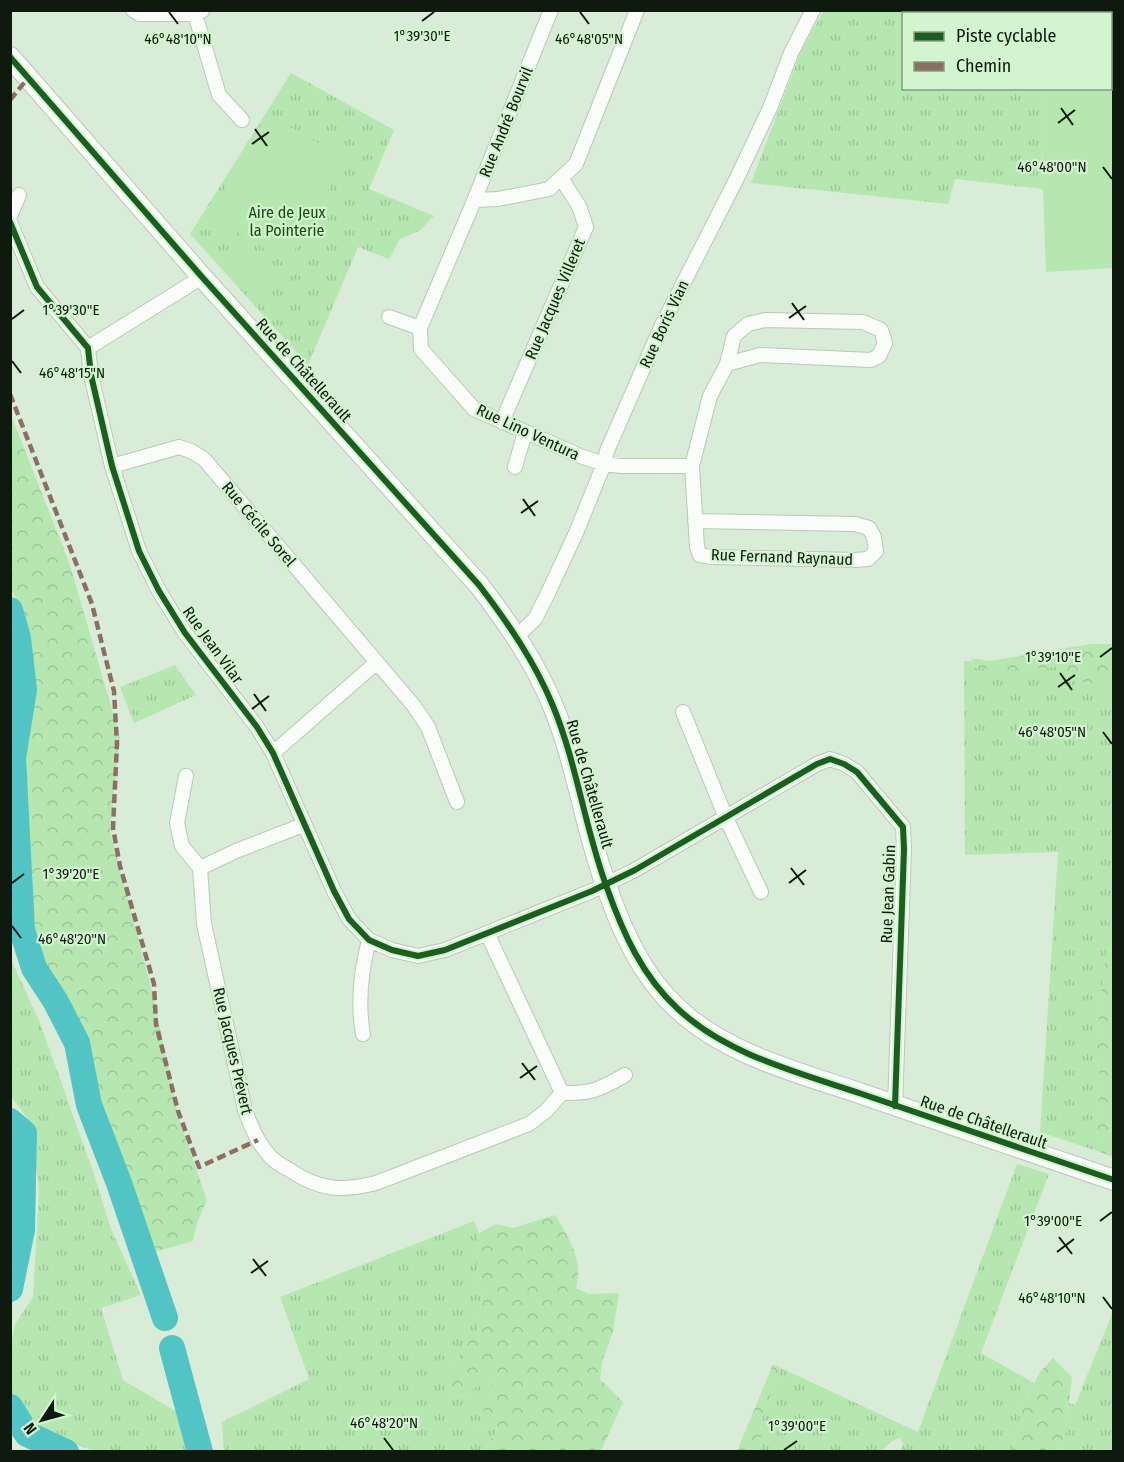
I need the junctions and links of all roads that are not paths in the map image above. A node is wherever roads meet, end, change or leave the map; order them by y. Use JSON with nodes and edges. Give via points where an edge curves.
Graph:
{"nodes":[{"id":1,"x":133,"y":10,"type":"edge"},
{"id":2,"x":551,"y":10,"type":"edge"},
{"id":3,"x":637,"y":10,"type":"edge"},
{"id":4,"x":813,"y":10,"type":"edge"},
{"id":5,"x":199,"y":12,"type":"edge"},
{"id":6,"x":10,"y":57,"type":"edge"},
{"id":7,"x":242,"y":120,"type":"dead end"},
{"id":8,"x":561,"y":178,"type":"junction"},
{"id":9,"x":19,"y":195,"type":"dead end"},
{"id":10,"x":475,"y":200,"type":"junction"},
{"id":11,"x":10,"y":216,"type":"edge"},
{"id":12,"x":10,"y":222,"type":"edge"},
{"id":13,"x":202,"y":278,"type":"junction"},
{"id":14,"x":389,"y":317,"type":"dead end"},
{"id":15,"x":420,"y":328,"type":"junction"},
{"id":16,"x":88,"y":348,"type":"junction"},
{"id":17,"x":727,"y":364,"type":"junction"},
{"id":18,"x":502,"y":422,"type":"junction"},
{"id":19,"x":525,"y":432,"type":"junction"},
{"id":20,"x":604,"y":465,"type":"junction"},
{"id":21,"x":112,"y":466,"type":"junction"},
{"id":22,"x":692,"y":466,"type":"junction"},
{"id":23,"x":515,"y":467,"type":"dead end"},
{"id":24,"x":695,"y":521,"type":"junction"},
{"id":25,"x":517,"y":636,"type":"junction"},
{"id":26,"x":377,"y":662,"type":"junction"},
{"id":27,"x":683,"y":712,"type":"dead end"},
{"id":28,"x":273,"y":753,"type":"junction"},
{"id":29,"x":186,"y":776,"type":"dead end"},
{"id":30,"x":457,"y":802,"type":"dead end"},
{"id":31,"x":726,"y":818,"type":"junction"},
{"id":32,"x":303,"y":825,"type":"junction"},
{"id":33,"x":200,"y":868,"type":"junction"},
{"id":34,"x":605,"y":884,"type":"junction"},
{"id":35,"x":760,"y":892,"type":"dead end"},
{"id":36,"x":487,"y":933,"type":"junction"},
{"id":37,"x":369,"y":940,"type":"junction"},
{"id":38,"x":363,"y":1034,"type":"dead end"},
{"id":39,"x":625,"y":1075,"type":"dead end"},
{"id":40,"x":562,"y":1093,"type":"junction"},
{"id":41,"x":895,"y":1106,"type":"junction"},
{"id":42,"x":1113,"y":1180,"type":"edge"}],
"edges":[{"from":1,"to":5,"type":"street","via":[[139,14]]},
{"from":2,"to":10,"type":"street","name":"Rue André Bourvil"},
{"from":3,"to":8,"type":"street","via":[[576,164]]},
{"from":4,"to":20,"type":"street","name":"Rue Boris Vian","via":[[736,180],[662,325]]},
{"from":5,"to":7,"type":"street","via":[[219,95]]},
{"from":6,"to":13,"type":"main road","name":"Rue de Châtellerault"},
{"from":8,"to":10,"type":"street","via":[[549,189]]},
{"from":8,"to":18,"type":"street","name":"Rue Jacques Villeret","via":[[579,206],[586,227]]},
{"from":9,"to":11,"type":"street"},
{"from":10,"to":15,"type":"street"},
{"from":12,"to":16,"type":"street","via":[[37,287]]},
{"from":13,"to":16,"type":"street"},
{"from":13,"to":25,"type":"main road","name":"Rue de Châtellerault","via":[[479,585]]},
{"from":14,"to":15,"type":"street"},
{"from":15,"to":18,"type":"street","name":"Rue Lino Ventura","via":[[421,349],[474,409]]},
{"from":16,"to":21,"type":"street","name":"Rue Jean Vilar","via":[[90,375]]},
{"from":17,"to":17,"type":"street","name":"Rue Fernand Raynaud","via":[[760,354],[872,360],[879,357],[885,343],[881,330],[863,322],[765,320],[748,324],[734,336]]},
{"from":17,"to":22,"type":"street","name":"Rue Fernand Raynaud","via":[[710,396]]},
{"from":18,"to":19,"type":"street","name":"Rue Lino Ventura"},
{"from":19,"to":20,"type":"street","name":"Rue Lino Ventura"},
{"from":19,"to":23,"type":"street"},
{"from":20,"to":22,"type":"street"},
{"from":20,"to":25,"type":"street","name":"Rue Boris Vian","via":[[535,619]]},
{"from":21,"to":26,"type":"street","name":"Rue Cécile Sorel","via":[[179,447],[204,459]]},
{"from":21,"to":28,"type":"street","name":"Rue Jean Vilar","via":[[139,551],[159,591]]},
{"from":22,"to":24,"type":"street","name":"Rue Fernand Raynaud"},
{"from":24,"to":24,"type":"street","name":"Rue Fernand Raynaud","via":[[700,555],[711,557],[855,560],[868,559],[876,551],[868,528],[855,524]]},
{"from":25,"to":34,"type":"main road","name":"Rue de Châtellerault","via":[[553,706]]},
{"from":26,"to":28,"type":"street"},
{"from":26,"to":30,"type":"street","name":"Rue Cécile Sorel","via":[[428,727]]},
{"from":27,"to":31,"type":"street"},
{"from":28,"to":32,"type":"street","name":"Rue Jean Vilar"},
{"from":29,"to":33,"type":"street","via":[[177,823],[182,846]]},
{"from":31,"to":34,"type":"street","name":"Rue Jean Gabin"},
{"from":31,"to":35,"type":"street"},
{"from":31,"to":41,"type":"street","name":"Rue Jean Gabin","via":[[830,759],[857,772],[903,827]]},
{"from":32,"to":33,"type":"street"},
{"from":32,"to":37,"type":"street","name":"Rue Jean Vilar","via":[[350,920]]},
{"from":33,"to":40,"type":"street","name":"Rue Jacques Prévert","via":[[204,924],[245,1110],[270,1157],[290,1171],[330,1188],[353,1189],[376,1183],[529,1124]]},
{"from":34,"to":36,"type":"street","name":"Rue Jean Vilar"},
{"from":34,"to":41,"type":"main road","name":"Rue de Châtellerault","via":[[638,961],[671,1002],[704,1030],[762,1058]]},
{"from":36,"to":37,"type":"street","name":"Rue Jean Vilar","via":[[446,950],[418,956]]},
{"from":36,"to":40,"type":"street"},
{"from":37,"to":38,"type":"street","via":[[359,1013]]},
{"from":39,"to":40,"type":"street","via":[[582,1094]]},
{"from":41,"to":42,"type":"main road","name":"Rue de Châtellerault"}]}
